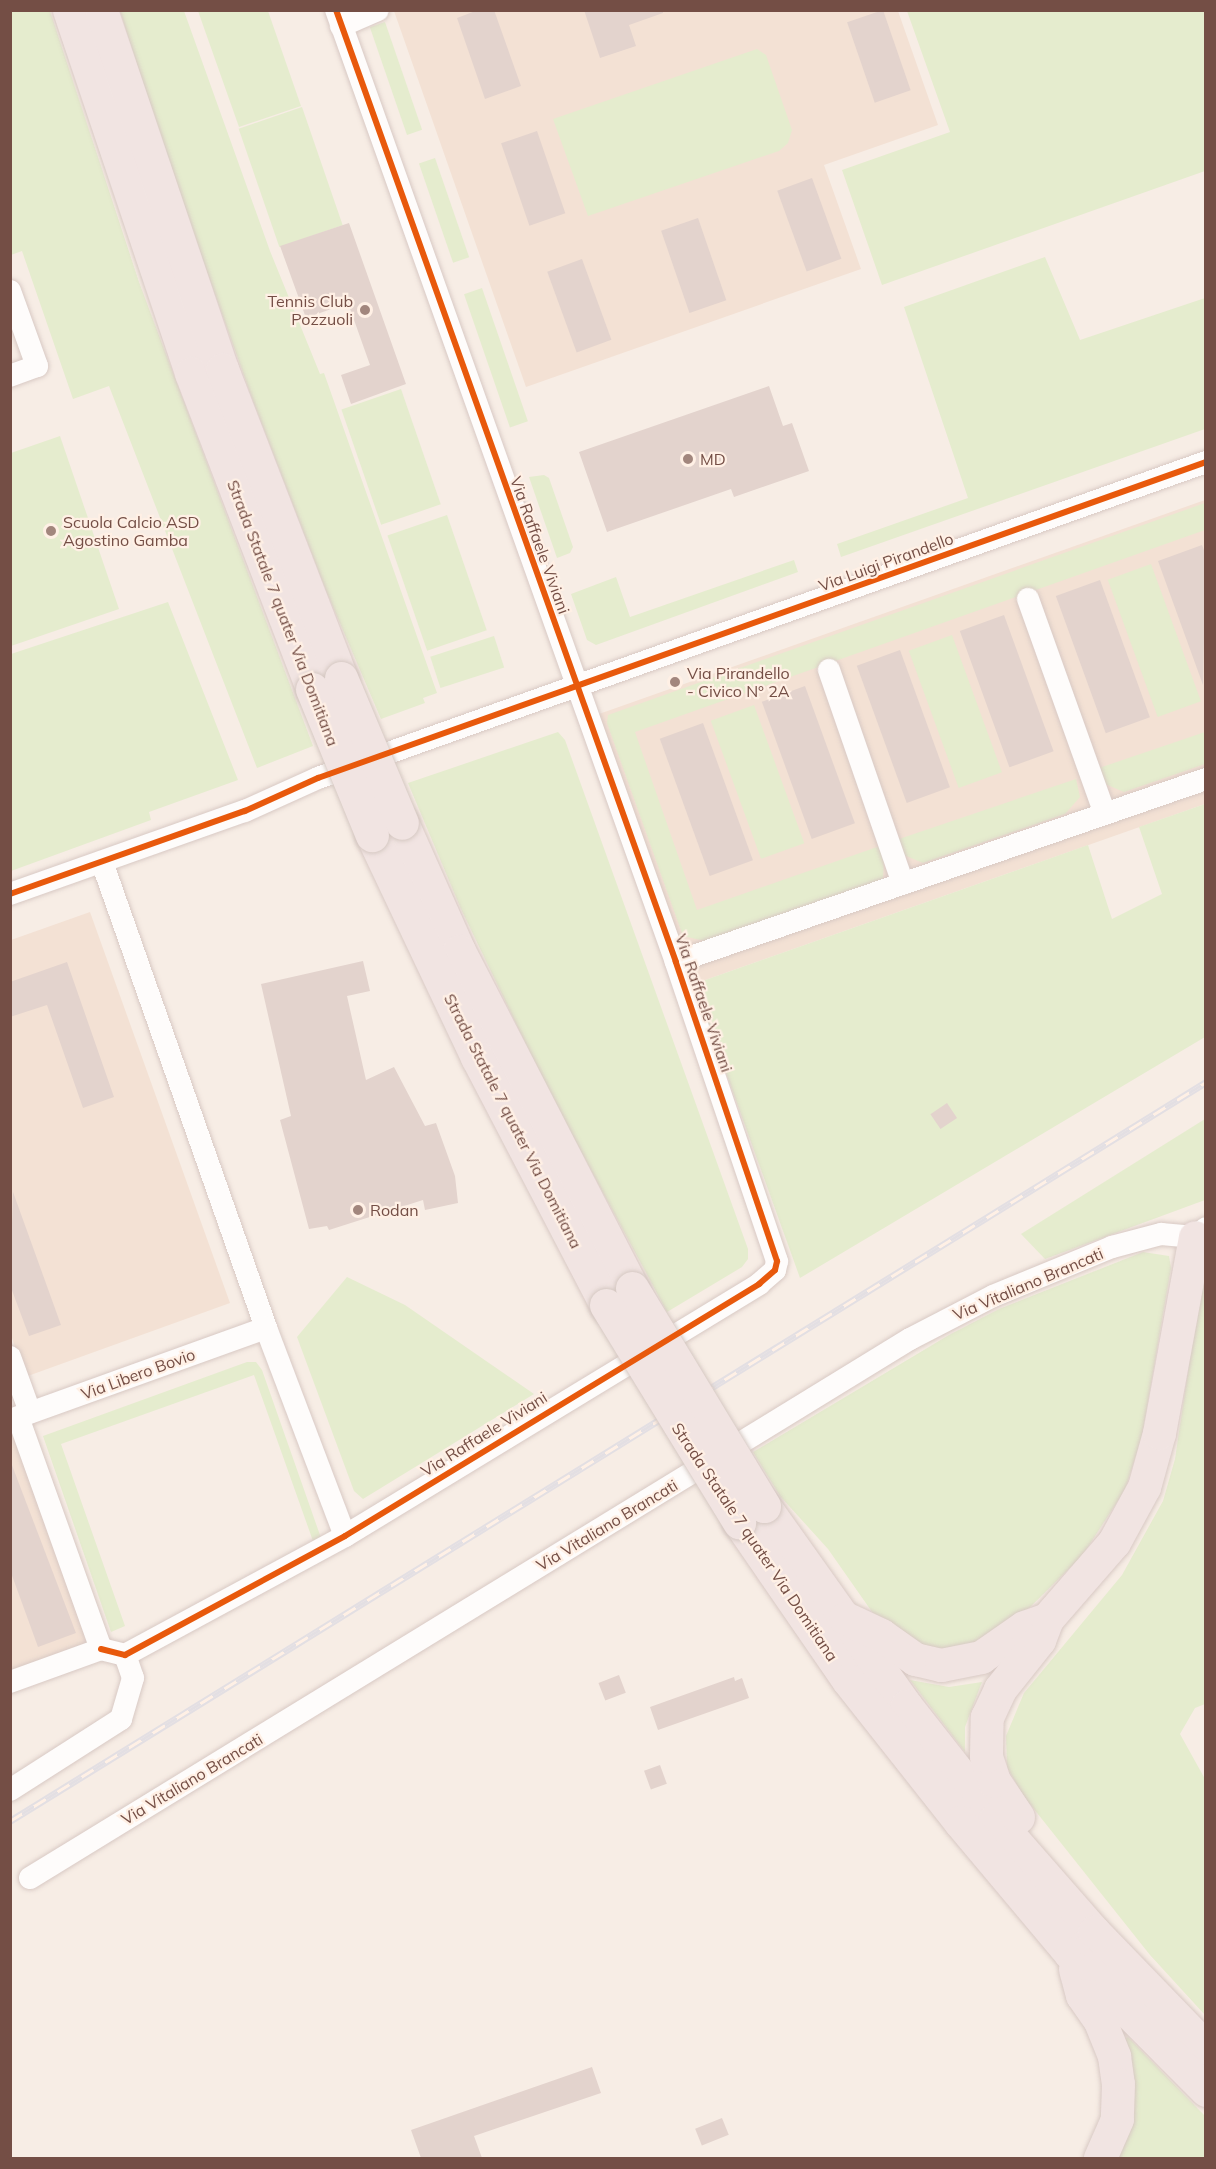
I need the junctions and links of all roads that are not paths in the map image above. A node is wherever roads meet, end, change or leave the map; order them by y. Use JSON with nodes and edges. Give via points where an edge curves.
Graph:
{"nodes":[{"id":1,"x":69,"y":10,"type":"edge"},
{"id":2,"x":101,"y":10,"type":"edge"},
{"id":3,"x":378,"y":10,"type":"edge"},
{"id":4,"x":339,"y":18,"type":"edge"},
{"id":5,"x":10,"y":291,"type":"edge"},
{"id":6,"x":10,"y":376,"type":"edge"},
{"id":7,"x":1206,"y":462,"type":"edge"},
{"id":8,"x":1028,"y":598,"type":"dead end"},
{"id":9,"x":829,"y":670,"type":"dead end"},
{"id":10,"x":326,"y":684,"type":"junction"},
{"id":11,"x":576,"y":686,"type":"junction"},
{"id":12,"x":1206,"y":779,"type":"edge"},
{"id":13,"x":1104,"y":814,"type":"junction"},
{"id":14,"x":102,"y":861,"type":"junction"},
{"id":15,"x":903,"y":884,"type":"junction"},
{"id":16,"x":10,"y":894,"type":"edge"},
{"id":17,"x":676,"y":962,"type":"junction"},
{"id":18,"x":1201,"y":1232,"type":"edge"},
{"id":19,"x":619,"y":1296,"type":"junction"},
{"id":20,"x":266,"y":1328,"type":"junction"},
{"id":21,"x":10,"y":1357,"type":"edge"},
{"id":22,"x":19,"y":1416,"type":"edge"},
{"id":23,"x":752,"y":1514,"type":"junction"},
{"id":24,"x":345,"y":1536,"type":"junction"},
{"id":25,"x":841,"y":1617,"type":"junction"},
{"id":26,"x":1047,"y":1619,"type":"junction"},
{"id":27,"x":101,"y":1649,"type":"junction"},
{"id":28,"x":125,"y":1655,"type":"junction"},
{"id":29,"x":10,"y":1682,"type":"edge"},
{"id":30,"x":10,"y":1791,"type":"edge"},
{"id":31,"x":1030,"y":1858,"type":"junction"},
{"id":32,"x":30,"y":1878,"type":"dead end"},
{"id":33,"x":1070,"y":1953,"type":"junction"},
{"id":34,"x":1206,"y":2048,"type":"edge"},
{"id":35,"x":1206,"y":2091,"type":"edge"},
{"id":36,"x":1100,"y":2158,"type":"edge"}],
"edges":[{"from":1,"to":10,"type":"highway","name":"Strada Statale 7 quater Via Domitiana","via":[[191,373]]},
{"from":2,"to":10,"type":"highway","name":"Strada Statale 7 quater Via Domitiana"},
{"from":3,"to":4,"type":"street"},
{"from":4,"to":11,"type":"street","name":"Via Raffaele Viviani"},
{"from":5,"to":6,"type":"street","via":[[37,366]]},
{"from":7,"to":11,"type":"street","name":"Via Luigi Pirandello"},
{"from":8,"to":13,"type":"street"},
{"from":9,"to":15,"type":"street"},
{"from":10,"to":19,"type":"highway","name":"Strada Statale 7 quater Via Domitiana","bridge":true,"via":[[402,823]]},
{"from":10,"to":19,"type":"highway","name":"Strada Statale 7 quater Via Domitiana","bridge":true,"via":[[372,835],[477,1057]]},
{"from":11,"to":14,"type":"street","name":"Via Luigi Pirandello","via":[[318,778],[245,811]]},
{"from":11,"to":17,"type":"street","name":"Via Raffaele Viviani"},
{"from":12,"to":13,"type":"street"},
{"from":13,"to":15,"type":"street"},
{"from":14,"to":16,"type":"street","name":"Via Luigi Pirandello"},
{"from":14,"to":20,"type":"street"},
{"from":15,"to":17,"type":"street"},
{"from":17,"to":24,"type":"street","name":"Via Raffaele Viviani","via":[[776,1250],[775,1270],[759,1284]]},
{"from":18,"to":26,"type":"highway","via":[[1144,1487],[1114,1542]]},
{"from":18,"to":32,"type":"street","name":"Via Vitaliano Brancati","via":[[1161,1234],[1112,1247],[993,1296],[930,1328]]},
{"from":19,"to":23,"type":"highway","name":"Strada Statale 7 quater Via Domitiana","bridge":true},
{"from":20,"to":22,"type":"street","name":"Via Libero Bovio"},
{"from":20,"to":24,"type":"street"},
{"from":21,"to":22,"type":"street"},
{"from":22,"to":27,"type":"street"},
{"from":23,"to":25,"type":"highway","name":"Strada Statale 7 quater Via Domitiana"},
{"from":23,"to":33,"type":"highway","name":"Strada Statale 7 quater Via Domitiana","via":[[848,1680]]},
{"from":24,"to":28,"type":"street","name":"Via Raffaele Viviani"},
{"from":25,"to":26,"type":"highway","via":[[881,1635],[905,1654],[941,1665],[981,1657],[1024,1627]]},
{"from":25,"to":31,"type":"highway","name":"Strada Statale 7 quater Via Domitiana","via":[[906,1706]]},
{"from":26,"to":31,"type":"highway","via":[[1040,1640],[1000,1689],[985,1730],[986,1756],[994,1781],[1017,1813]]},
{"from":27,"to":28,"type":"street"},
{"from":27,"to":29,"type":"street"},
{"from":28,"to":30,"type":"street","via":[[133,1678],[121,1719]]},
{"from":31,"to":34,"type":"highway","name":"Strada Statale 7 quater Via Domitiana","via":[[1094,1932]]},
{"from":33,"to":35,"type":"highway","name":"Strada Statale 7 quater Via Domitiana"},
{"from":33,"to":36,"type":"highway","via":[[1082,1995],[1100,2021],[1115,2065],[1117,2120]]}]}
